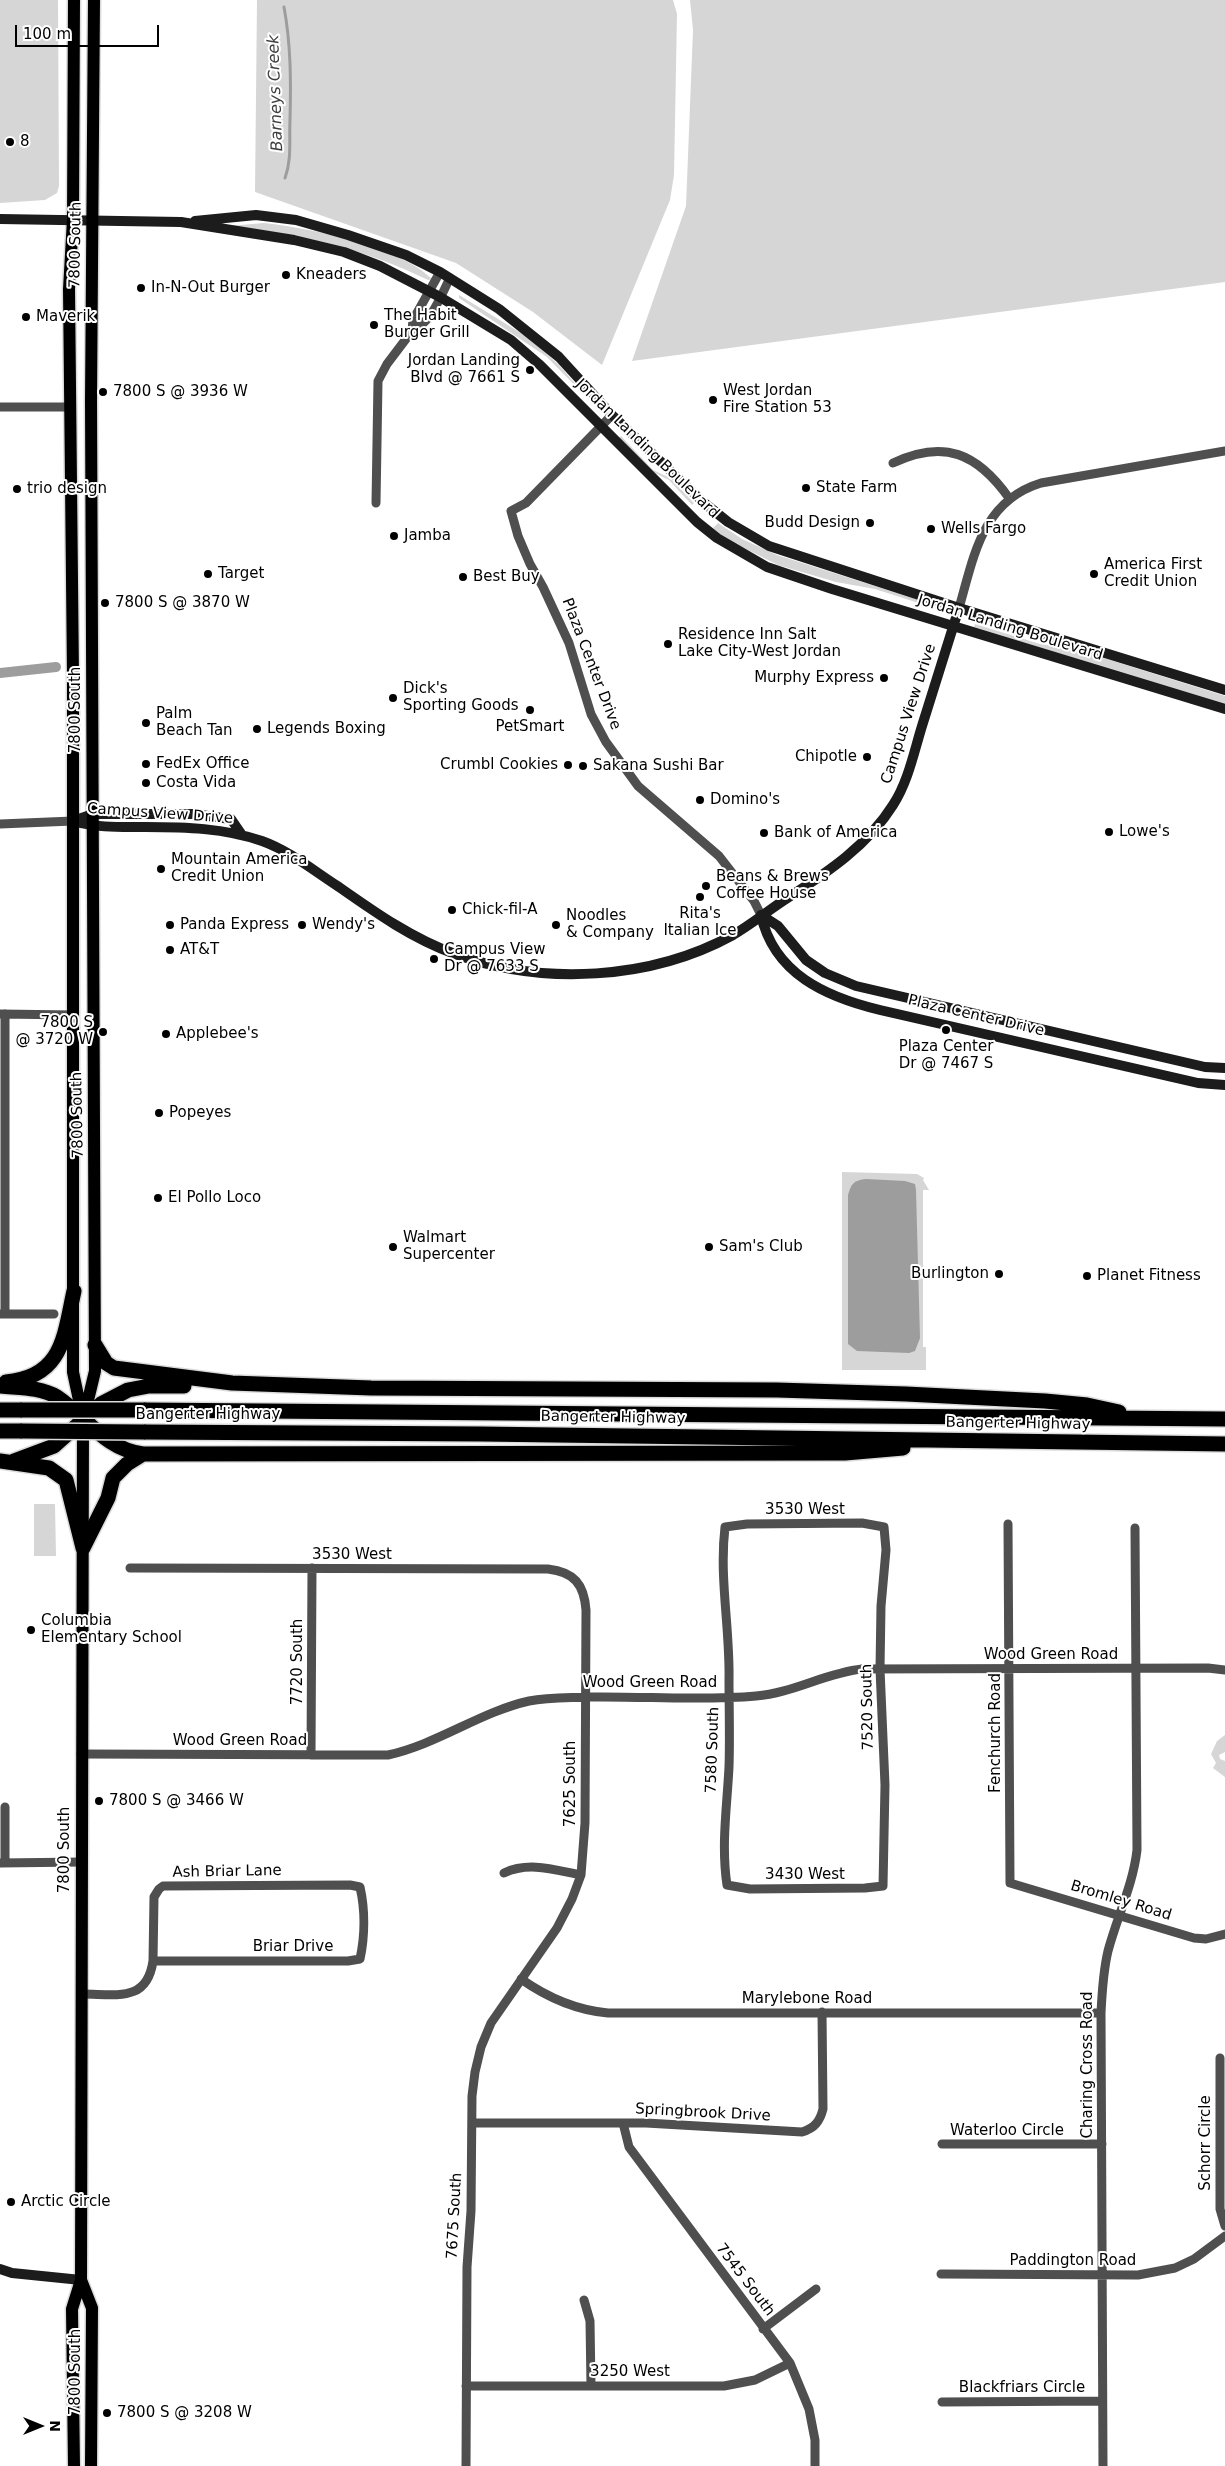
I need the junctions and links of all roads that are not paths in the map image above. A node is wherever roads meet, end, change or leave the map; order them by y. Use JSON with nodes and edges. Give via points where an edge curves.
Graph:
{"nodes":[{"id":1,"x":74,"y":0,"type":"edge"},
{"id":2,"x":94,"y":0,"type":"edge"},
{"id":3,"x":0,"y":219,"type":"edge"},
{"id":4,"x":73,"y":219,"type":"junction"},
{"id":5,"x":93,"y":220,"type":"junction"},
{"id":6,"x":181,"y":222,"type":"junction"},
{"id":7,"x":440,"y":272,"type":"junction"},
{"id":8,"x":450,"y":278,"type":"junction"},
{"id":9,"x":430,"y":291,"type":"junction"},
{"id":10,"x":440,"y":296,"type":"junction"},
{"id":11,"x":412,"y":331,"type":"junction"},
{"id":12,"x":0,"y":407,"type":"edge"},
{"id":13,"x":71,"y":407,"type":"junction"},
{"id":14,"x":612,"y":416,"type":"junction"},
{"id":15,"x":601,"y":426,"type":"junction"},
{"id":16,"x":1225,"y":451,"type":"edge"},
{"id":17,"x":893,"y":463,"type":"dead end"},
{"id":18,"x":1009,"y":498,"type":"junction"},
{"id":19,"x":376,"y":503,"type":"dead end"},
{"id":20,"x":72,"y":588,"type":"junction"},
{"id":21,"x":959,"y":608,"type":"junction"},
{"id":22,"x":954,"y":626,"type":"junction"},
{"id":23,"x":92,"y":662,"type":"junction"},
{"id":24,"x":1225,"y":690,"type":"edge"},
{"id":25,"x":1225,"y":709,"type":"edge"},
{"id":26,"x":93,"y":814,"type":"junction"},
{"id":27,"x":73,"y":822,"type":"junction"},
{"id":28,"x":0,"y":824,"type":"edge"},
{"id":29,"x":93,"y":827,"type":"junction"},
{"id":30,"x":242,"y":834,"type":"junction"},
{"id":31,"x":761,"y":914,"type":"junction"},
{"id":32,"x":2,"y":1014,"type":"edge"},
{"id":33,"x":73,"y":1015,"type":"junction"},
{"id":34,"x":1225,"y":1068,"type":"edge"},
{"id":35,"x":1225,"y":1085,"type":"edge"},
{"id":36,"x":74,"y":1291,"type":"junction"},
{"id":37,"x":3,"y":1314,"type":"edge"},
{"id":38,"x":54,"y":1314,"type":"dead end"},
{"id":39,"x":95,"y":1345,"type":"junction"},
{"id":40,"x":232,"y":1383,"type":"junction"},
{"id":41,"x":0,"y":1384,"type":"edge"},
{"id":42,"x":0,"y":1410,"type":"edge"},
{"id":43,"x":83,"y":1419,"type":"junction"},
{"id":44,"x":1150,"y":1419,"type":"junction"},
{"id":45,"x":1225,"y":1419,"type":"edge"},
{"id":46,"x":0,"y":1431,"type":"edge"},
{"id":47,"x":994,"y":1441,"type":"junction"},
{"id":48,"x":1225,"y":1444,"type":"edge"},
{"id":49,"x":143,"y":1454,"type":"junction"},
{"id":50,"x":7,"y":1461,"type":"edge"},
{"id":51,"x":1008,"y":1524,"type":"dead end"},
{"id":52,"x":726,"y":1527,"type":"joint"},
{"id":53,"x":884,"y":1527,"type":"joint"},
{"id":54,"x":1135,"y":1528,"type":"dead end"},
{"id":55,"x":83,"y":1548,"type":"junction"},
{"id":56,"x":130,"y":1568,"type":"dead end"},
{"id":57,"x":312,"y":1568,"type":"junction"},
{"id":58,"x":573,"y":1576,"type":"joint"},
{"id":59,"x":1136,"y":1668,"type":"junction"},
{"id":60,"x":880,"y":1669,"type":"junction"},
{"id":61,"x":1009,"y":1670,"type":"junction"},
{"id":62,"x":1225,"y":1670,"type":"edge"},
{"id":63,"x":585,"y":1697,"type":"junction"},
{"id":64,"x":728,"y":1697,"type":"junction"},
{"id":65,"x":81,"y":1754,"type":"junction"},
{"id":66,"x":311,"y":1755,"type":"junction"},
{"id":67,"x":6,"y":1807,"type":"dead end"},
{"id":68,"x":2,"y":1862,"type":"edge"},
{"id":69,"x":82,"y":1862,"type":"junction"},
{"id":70,"x":504,"y":1873,"type":"dead end"},
{"id":71,"x":581,"y":1875,"type":"junction"},
{"id":72,"x":1010,"y":1883,"type":"joint"},
{"id":73,"x":727,"y":1885,"type":"joint"},
{"id":74,"x":883,"y":1886,"type":"joint"},
{"id":75,"x":360,"y":1887,"type":"joint"},
{"id":76,"x":1119,"y":1915,"type":"junction"},
{"id":77,"x":1225,"y":1934,"type":"edge"},
{"id":78,"x":153,"y":1961,"type":"junction"},
{"id":79,"x":521,"y":1979,"type":"junction"},
{"id":80,"x":82,"y":1994,"type":"junction"},
{"id":81,"x":822,"y":2012,"type":"junction"},
{"id":82,"x":1101,"y":2013,"type":"junction"},
{"id":83,"x":1220,"y":2058,"type":"dead end"},
{"id":84,"x":472,"y":2123,"type":"junction"},
{"id":85,"x":623,"y":2123,"type":"junction"},
{"id":86,"x":942,"y":2144,"type":"dead end"},
{"id":87,"x":1102,"y":2144,"type":"junction"},
{"id":88,"x":1225,"y":2226,"type":"edge"},
{"id":89,"x":1225,"y":2236,"type":"edge"},
{"id":90,"x":0,"y":2269,"type":"edge"},
{"id":91,"x":940,"y":2274,"type":"dead end"},
{"id":92,"x":1102,"y":2274,"type":"junction"},
{"id":93,"x":80,"y":2280,"type":"junction"},
{"id":94,"x":816,"y":2289,"type":"dead end"},
{"id":95,"x":584,"y":2300,"type":"dead end"},
{"id":96,"x":764,"y":2328,"type":"junction"},
{"id":97,"x":790,"y":2363,"type":"junction"},
{"id":98,"x":466,"y":2386,"type":"junction"},
{"id":99,"x":591,"y":2386,"type":"junction"},
{"id":100,"x":942,"y":2402,"type":"dead end"},
{"id":101,"x":1102,"y":2402,"type":"junction"},
{"id":102,"x":74,"y":2466,"type":"edge"},
{"id":103,"x":91,"y":2466,"type":"edge"},
{"id":104,"x":466,"y":2466,"type":"edge"},
{"id":105,"x":815,"y":2466,"type":"edge"},
{"id":106,"x":1103,"y":2466,"type":"edge"}],
"edges":[{"from":1,"to":4,"type":"main road","name":"7800 South"},
{"from":2,"to":5,"type":"main road","name":"7800 South"},
{"from":3,"to":4,"type":"main road","name":"Jordan Landing Boulevard"},
{"from":4,"to":5,"type":"main road","name":"Jordan Landing Boulevard"},
{"from":4,"to":13,"type":"main road","name":"7800 South","via":[[69,289]]},
{"from":5,"to":6,"type":"main road","name":"Jordan Landing Boulevard"},
{"from":5,"to":23,"type":"main road","name":"7800 South"},
{"from":6,"to":7,"type":"main road","name":"Jordan Landing Boulevard","via":[[256,215],[296,220],[406,255]]},
{"from":6,"to":9,"type":"main road","name":"Jordan Landing Boulevard","via":[[294,240],[344,252]]},
{"from":7,"to":8,"type":"main road","name":"Jordan Landing Boulevard"},
{"from":7,"to":9,"type":"street"},
{"from":8,"to":10,"type":"street"},
{"from":8,"to":14,"type":"main road","name":"Jordan Landing Boulevard","via":[[499,309],[559,357]]},
{"from":9,"to":10,"type":"main road","name":"Jordan Landing Boulevard"},
{"from":9,"to":11,"type":"street","via":[[414,320]]},
{"from":10,"to":11,"type":"street","via":[[422,326]]},
{"from":10,"to":15,"type":"main road","name":"Jordan Landing Boulevard","via":[[511,340]]},
{"from":11,"to":19,"type":"street","via":[[387,364],[377,386]]},
{"from":12,"to":13,"type":"street"},
{"from":13,"to":20,"type":"main road","name":"7800 South"},
{"from":14,"to":15,"type":"street","name":"Plaza Center Drive"},
{"from":14,"to":21,"type":"main road","name":"Jordan Landing Boulevard","via":[[703,502],[756,539],[787,554]]},
{"from":15,"to":22,"type":"main road","name":"Jordan Landing Boulevard","via":[[697,522],[743,554],[767,567]]},
{"from":15,"to":31,"type":"street","name":"Plaza Center Drive","via":[[526,503],[511,511],[518,536],[569,643],[591,714],[606,742],[638,786],[719,856]]},
{"from":16,"to":18,"type":"street","name":"Campus View Drive","via":[[1041,483]]},
{"from":17,"to":18,"type":"street","via":[[926,451],[955,454],[985,470]]},
{"from":18,"to":21,"type":"street","name":"Campus View Drive","via":[[986,527]]},
{"from":20,"to":23,"type":"main road","via":[[78,590],[80,598],[80,641],[85,656]]},
{"from":20,"to":27,"type":"main road","name":"7800 South"},
{"from":21,"to":22,"type":"main road","name":"Campus View Drive"},
{"from":21,"to":24,"type":"main road","name":"Jordan Landing Boulevard"},
{"from":22,"to":25,"type":"main road","name":"Jordan Landing Boulevard"},
{"from":22,"to":31,"type":"main road","name":"Campus View Drive","via":[[910,767],[879,827],[831,870]]},
{"from":23,"to":26,"type":"main road","name":"7800 South"},
{"from":26,"to":27,"type":"main road"},
{"from":26,"to":29,"type":"main road","name":"7800 South"},
{"from":26,"to":30,"type":"main road","via":[[209,815],[231,819]]},
{"from":27,"to":28,"type":"street"},
{"from":27,"to":29,"type":"main road","name":"Campus View Drive"},
{"from":27,"to":33,"type":"main road","name":"7800 South"},
{"from":29,"to":30,"type":"main road","name":"Campus View Drive","via":[[184,827]]},
{"from":29,"to":39,"type":"main road","name":"7800 South"},
{"from":30,"to":31,"type":"main road","name":"Campus View Drive","via":[[291,855],[418,938],[474,961],[510,968],[583,974],[639,967],[685,955],[717,942],[735,934]]},
{"from":31,"to":34,"type":"main road","name":"Plaza Center Drive","via":[[778,926],[806,960],[825,973],[856,986],[1205,1067]]},
{"from":31,"to":35,"type":"main road","name":"Plaza Center Drive","via":[[765,934],[779,954],[806,981],[833,996],[880,1010],[1179,1079]]},
{"from":32,"to":33,"type":"street"},
{"from":32,"to":37,"type":"street"},
{"from":33,"to":36,"type":"main road","name":"7800 South"},
{"from":36,"to":41,"type":"highway","via":[[62,1346],[53,1360],[39,1372]]},
{"from":36,"to":43,"type":"main road","name":"7800 South","via":[[73,1372]]},
{"from":37,"to":38,"type":"street"},
{"from":39,"to":40,"type":"highway","via":[[106,1364],[114,1368]]},
{"from":39,"to":43,"type":"main road","name":"7800 South","via":[[95,1371]]},
{"from":40,"to":43,"type":"highway","via":[[149,1386],[128,1390]]},
{"from":40,"to":44,"type":"highway","via":[[371,1388],[777,1390],[906,1394],[1087,1405]]},
{"from":41,"to":43,"type":"highway","via":[[40,1390],[57,1398]]},
{"from":42,"to":44,"type":"highway","name":"Bangerter Highway","bridge":true,"via":[[338,1410]]},
{"from":43,"to":49,"type":"highway","via":[[114,1445]]},
{"from":43,"to":50,"type":"highway","via":[[54,1446]]},
{"from":43,"to":55,"type":"main road","name":"7800 South"},
{"from":44,"to":45,"type":"highway","name":"Bangerter Highway"},
{"from":46,"to":47,"type":"highway","name":"Bangerter Highway","bridge":true},
{"from":47,"to":48,"type":"highway","name":"Bangerter Highway"},
{"from":47,"to":49,"type":"highway","via":[[846,1453]]},
{"from":49,"to":55,"type":"highway","via":[[113,1478],[108,1498]]},
{"from":50,"to":55,"type":"highway","via":[[49,1468],[66,1480]]},
{"from":51,"to":61,"type":"street","name":"Fenchurch Road"},
{"from":52,"to":53,"type":"street","name":"3530 West","via":[[862,1523]]},
{"from":52,"to":64,"type":"street","name":"7580 South","via":[[723,1575],[729,1640]]},
{"from":53,"to":60,"type":"street","name":"7520 South","via":[[886,1550]]},
{"from":54,"to":59,"type":"street","name":"Charing Cross Road"},
{"from":55,"to":65,"type":"main road","name":"7800 South"},
{"from":56,"to":57,"type":"street","name":"3530 West"},
{"from":57,"to":58,"type":"street","name":"3530 West","via":[[548,1570]]},
{"from":57,"to":66,"type":"street","name":"7720 South"},
{"from":58,"to":63,"type":"street","name":"7625 South","via":[[585,1597]]},
{"from":59,"to":61,"type":"street","name":"Wood Green Road"},
{"from":59,"to":62,"type":"street","name":"Wood Green Road"},
{"from":59,"to":76,"type":"street","name":"Charing Cross Road","via":[[1137,1850],[1132,1878]]},
{"from":60,"to":61,"type":"street","name":"Wood Green Road"},
{"from":60,"to":64,"type":"street","name":"Wood Green Road","via":[[845,1671],[773,1694]]},
{"from":60,"to":74,"type":"street","name":"7520 South","via":[[885,1785]]},
{"from":61,"to":72,"type":"street","name":"Fenchurch Road"},
{"from":63,"to":64,"type":"street","name":"Wood Green Road"},
{"from":63,"to":66,"type":"street","name":"Wood Green Road","via":[[527,1702],[411,1750],[388,1755]]},
{"from":63,"to":71,"type":"street","name":"7625 South"},
{"from":64,"to":73,"type":"street","name":"7580 South","via":[[729,1766],[724,1840]]},
{"from":65,"to":66,"type":"street","name":"Wood Green Road"},
{"from":65,"to":69,"type":"main road","name":"7800 South"},
{"from":67,"to":68,"type":"street"},
{"from":68,"to":69,"type":"street"},
{"from":69,"to":80,"type":"main road","name":"7800 South"},
{"from":70,"to":71,"type":"street","via":[[530,1866]]},
{"from":71,"to":79,"type":"street","name":"7625 South","via":[[557,1928]]},
{"from":72,"to":76,"type":"street","name":"Bromley Road"},
{"from":73,"to":74,"type":"street","name":"3430 West","via":[[750,1889]]},
{"from":75,"to":78,"type":"street","name":"Ash Briar Lane","via":[[164,1886],[156,1893],[153,1903]]},
{"from":75,"to":78,"type":"street","name":"Briar Drive","via":[[363,1899],[360,1959]]},
{"from":76,"to":77,"type":"street","name":"Bromley Road","via":[[1194,1938],[1206,1939]]},
{"from":76,"to":82,"type":"street","name":"Charing Cross Road","via":[[1103,1974]]},
{"from":78,"to":80,"type":"street","name":"Ash Briar Lane","via":[[148,1982],[136,1992]]},
{"from":79,"to":81,"type":"street","name":"Marylebone Road","via":[[552,1999],[591,2011]]},
{"from":79,"to":84,"type":"street","name":"7675 South","via":[[491,2023],[481,2047],[473,2088]]},
{"from":80,"to":93,"type":"main road","name":"7800 South"},
{"from":81,"to":82,"type":"street","name":"Marylebone Road"},
{"from":81,"to":85,"type":"street","name":"Springbrook Drive","via":[[823,2109],[820,2120],[808,2130]]},
{"from":82,"to":87,"type":"street","name":"Charing Cross Road"},
{"from":83,"to":88,"type":"street","name":"Schorr Circle","via":[[1220,2209]]},
{"from":84,"to":85,"type":"street","name":"Springbrook Drive"},
{"from":84,"to":98,"type":"street","name":"7675 South"},
{"from":85,"to":96,"type":"street","name":"7545 South","via":[[629,2147]]},
{"from":86,"to":87,"type":"street","name":"Waterloo Circle"},
{"from":87,"to":92,"type":"street","name":"Charing Cross Road"},
{"from":89,"to":92,"type":"street","name":"Paddington Road","via":[[1194,2259],[1175,2268],[1138,2276]]},
{"from":90,"to":93,"type":"main road"},
{"from":91,"to":92,"type":"street","name":"Paddington Road"},
{"from":92,"to":101,"type":"street","name":"Charing Cross Road"},
{"from":93,"to":102,"type":"main road","name":"7800 South","via":[[72,2309]]},
{"from":93,"to":103,"type":"main road","name":"7800 South","via":[[92,2308]]},
{"from":94,"to":96,"type":"street"},
{"from":95,"to":99,"type":"street","via":[[590,2321]]},
{"from":96,"to":97,"type":"street","name":"7545 South"},
{"from":97,"to":99,"type":"street","name":"3250 West","via":[[755,2380],[724,2386]]},
{"from":97,"to":105,"type":"street","name":"7545 South","via":[[808,2409],[815,2440]]},
{"from":98,"to":99,"type":"street","name":"3250 West"},
{"from":98,"to":104,"type":"street","name":"7675 South"},
{"from":100,"to":101,"type":"street","name":"Blackfriars Circle"},
{"from":101,"to":106,"type":"street","name":"Charing Cross Road"}]}
